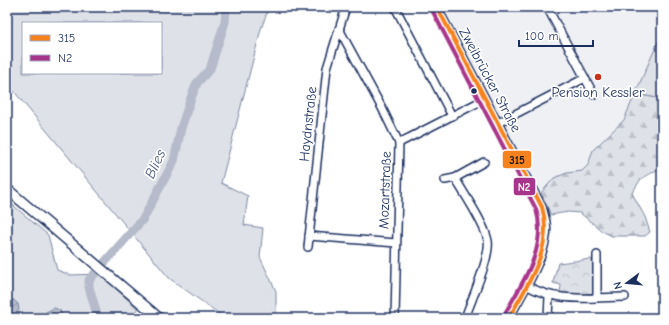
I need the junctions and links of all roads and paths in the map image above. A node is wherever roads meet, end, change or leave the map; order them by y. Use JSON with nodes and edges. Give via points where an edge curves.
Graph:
{"nodes":[{"id":1,"x":346,"y":7,"type":"edge"},
{"id":2,"x":395,"y":7,"type":"edge"},
{"id":3,"x":437,"y":7,"type":"edge"},
{"id":4,"x":547,"y":7,"type":"edge"},
{"id":5,"x":339,"y":29,"type":"junction"},
{"id":6,"x":585,"y":78,"type":"junction"},
{"id":7,"x":594,"y":95,"type":"dead end"},
{"id":8,"x":485,"y":99,"type":"junction"},
{"id":9,"x":452,"y":116,"type":"junction"},
{"id":10,"x":498,"y":123,"type":"junction"},
{"id":11,"x":399,"y":143,"type":"junction"},
{"id":12,"x":484,"y":162,"type":"dead end"},
{"id":13,"x":455,"y":178,"type":"junction"},
{"id":14,"x":445,"y":180,"type":"dead end"},
{"id":15,"x":7,"y":189,"type":"edge"},
{"id":16,"x":309,"y":236,"type":"junction"},
{"id":17,"x":396,"y":243,"type":"junction"},
{"id":18,"x":308,"y":247,"type":"dead end"},
{"id":19,"x":597,"y":255,"type":"dead end"},
{"id":20,"x":526,"y":285,"type":"junction"},
{"id":21,"x":549,"y":296,"type":"junction"},
{"id":22,"x":597,"y":297,"type":"junction"},
{"id":23,"x":625,"y":297,"type":"dead end"},
{"id":24,"x":159,"y":318,"type":"edge"},
{"id":25,"x":395,"y":318,"type":"edge"},
{"id":26,"x":465,"y":318,"type":"edge"},
{"id":27,"x":509,"y":318,"type":"edge"},
{"id":28,"x":548,"y":318,"type":"edge"}],
"edges":[{"from":1,"to":5,"type":"street","name":"Haydnstraße"},
{"from":2,"to":9,"type":"street"},
{"from":3,"to":8,"type":"street","name":"Zweibrücker Straße"},
{"from":4,"to":6,"type":"street"},
{"from":5,"to":11,"type":"street","name":"Mozartstraße"},
{"from":5,"to":16,"type":"street","name":"Haydnstraße","via":[[326,76]]},
{"from":6,"to":7,"type":"street"},
{"from":6,"to":10,"type":"street"},
{"from":8,"to":9,"type":"street"},
{"from":8,"to":10,"type":"street","name":"Zweibrücker Straße"},
{"from":9,"to":11,"type":"street"},
{"from":10,"to":20,"type":"street","name":"Zweibrücker Straße","via":[[542,207],[547,224],[542,253]]},
{"from":11,"to":17,"type":"street","name":"Mozartstraße"},
{"from":12,"to":13,"type":"street"},
{"from":13,"to":14,"type":"street"},
{"from":13,"to":26,"type":"street","via":[[488,242],[487,253]]},
{"from":15,"to":24,"type":"main road"},
{"from":16,"to":17,"type":"street"},
{"from":16,"to":18,"type":"street","name":"Haydnstraße"},
{"from":17,"to":25,"type":"street","name":"Mozartstraße"},
{"from":19,"to":22,"type":"street"},
{"from":20,"to":21,"type":"street"},
{"from":20,"to":27,"type":"street","name":"Zweibrücker Straße"},
{"from":21,"to":22,"type":"street","via":[[568,299]]},
{"from":21,"to":28,"type":"street"},
{"from":22,"to":23,"type":"street"}]}
